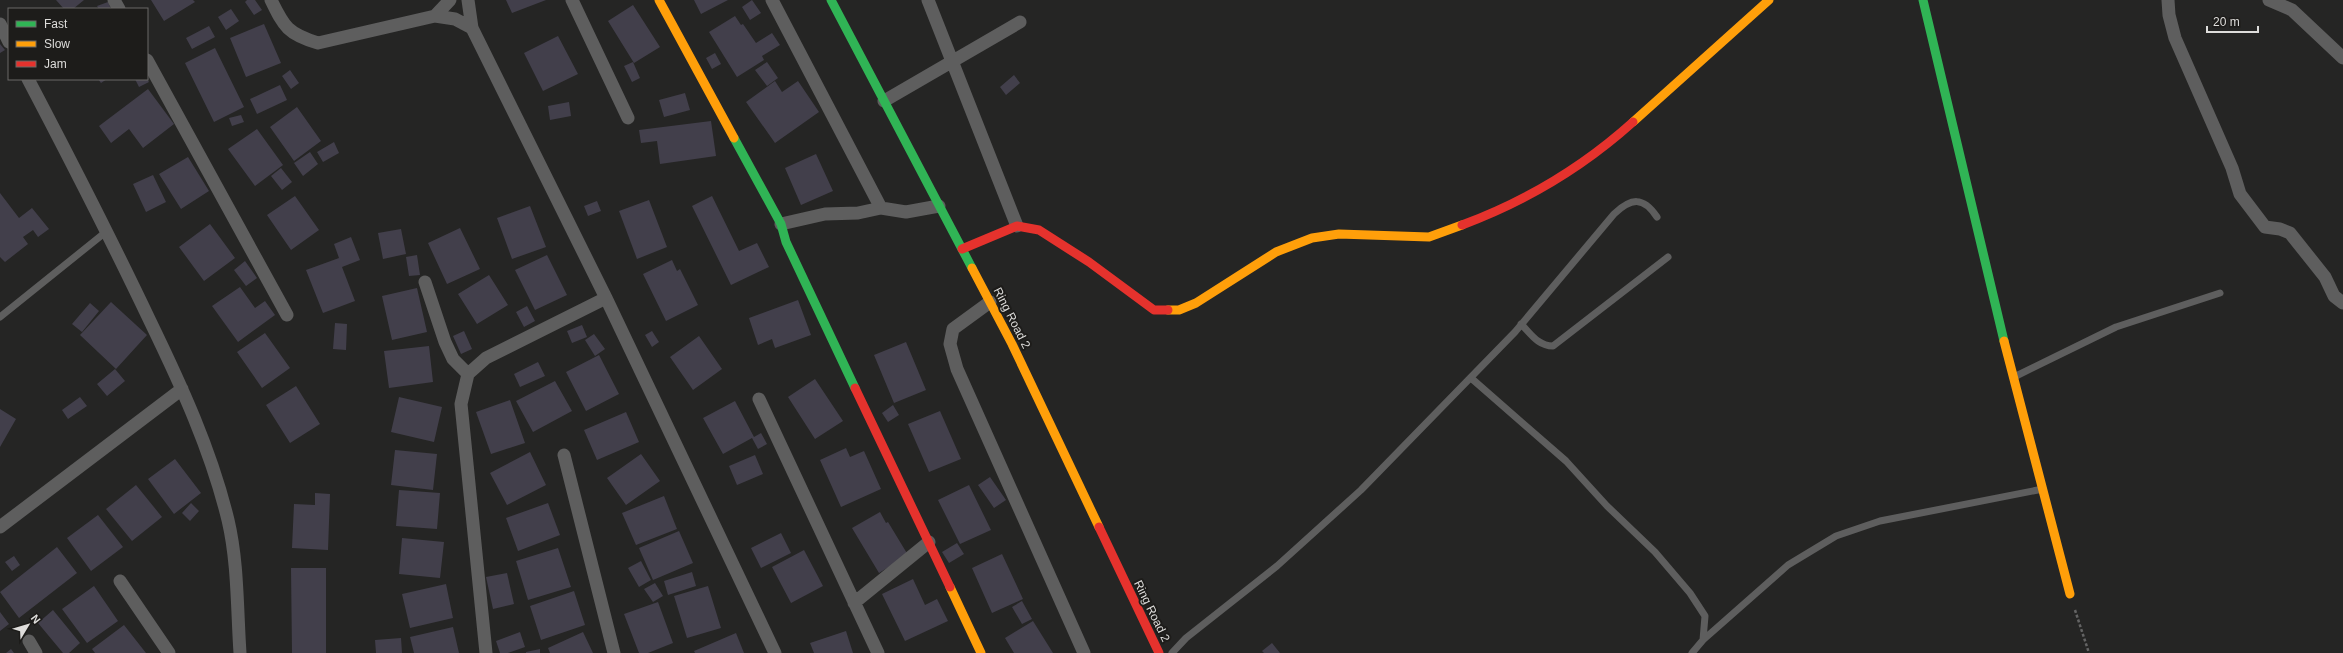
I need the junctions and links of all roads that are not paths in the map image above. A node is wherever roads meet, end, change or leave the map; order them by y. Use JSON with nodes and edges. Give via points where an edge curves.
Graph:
{"nodes":[{"id":1,"x":271,"y":0,"type":"edge"},
{"id":2,"x":450,"y":0,"type":"edge"},
{"id":3,"x":468,"y":0,"type":"edge"},
{"id":4,"x":572,"y":0,"type":"edge"},
{"id":5,"x":659,"y":0,"type":"edge"},
{"id":6,"x":772,"y":0,"type":"edge"},
{"id":7,"x":831,"y":0,"type":"edge"},
{"id":8,"x":928,"y":0,"type":"edge"},
{"id":9,"x":1769,"y":0,"type":"edge"},
{"id":10,"x":1923,"y":0,"type":"edge"},
{"id":11,"x":2168,"y":0,"type":"edge"},
{"id":12,"x":2269,"y":0,"type":"edge"},
{"id":13,"x":436,"y":16,"type":"junction"},
{"id":14,"x":1020,"y":22,"type":"dead end"},
{"id":15,"x":0,"y":24,"type":"edge"},
{"id":16,"x":472,"y":28,"type":"junction"},
{"id":17,"x":8,"y":40,"type":"edge"},
{"id":18,"x":2343,"y":58,"type":"edge"},
{"id":19,"x":148,"y":62,"type":"edge"},
{"id":20,"x":952,"y":62,"type":"junction"},
{"id":21,"x":29,"y":80,"type":"edge"},
{"id":22,"x":884,"y":101,"type":"junction"},
{"id":23,"x":628,"y":118,"type":"dead end"},
{"id":24,"x":939,"y":206,"type":"junction"},
{"id":25,"x":881,"y":208,"type":"junction"},
{"id":26,"x":1657,"y":217,"type":"dead end"},
{"id":27,"x":781,"y":224,"type":"junction"},
{"id":28,"x":1017,"y":226,"type":"junction"},
{"id":29,"x":108,"y":231,"type":"junction"},
{"id":30,"x":962,"y":249,"type":"junction"},
{"id":31,"x":1668,"y":257,"type":"dead end"},
{"id":32,"x":425,"y":282,"type":"dead end"},
{"id":33,"x":2220,"y":293,"type":"dead end"},
{"id":34,"x":606,"y":298,"type":"junction"},
{"id":35,"x":990,"y":302,"type":"junction"},
{"id":36,"x":2343,"y":303,"type":"edge"},
{"id":37,"x":287,"y":315,"type":"dead end"},
{"id":38,"x":0,"y":317,"type":"edge"},
{"id":39,"x":1521,"y":324,"type":"junction"},
{"id":40,"x":468,"y":374,"type":"junction"},
{"id":41,"x":2014,"y":377,"type":"junction"},
{"id":42,"x":1471,"y":378,"type":"junction"},
{"id":43,"x":182,"y":389,"type":"junction"},
{"id":44,"x":759,"y":399,"type":"dead end"},
{"id":45,"x":564,"y":456,"type":"dead end"},
{"id":46,"x":2043,"y":489,"type":"junction"},
{"id":47,"x":0,"y":527,"type":"edge"},
{"id":48,"x":929,"y":542,"type":"junction"},
{"id":49,"x":120,"y":581,"type":"dead end"},
{"id":50,"x":2070,"y":594,"type":"road end"},
{"id":51,"x":854,"y":604,"type":"junction"},
{"id":52,"x":1703,"y":640,"type":"junction"},
{"id":53,"x":28,"y":641,"type":"dead end"},
{"id":54,"x":36,"y":653,"type":"edge"},
{"id":55,"x":169,"y":653,"type":"edge"},
{"id":56,"x":240,"y":653,"type":"edge"},
{"id":57,"x":486,"y":653,"type":"edge"},
{"id":58,"x":614,"y":653,"type":"edge"},
{"id":59,"x":775,"y":653,"type":"edge"},
{"id":60,"x":878,"y":653,"type":"edge"},
{"id":61,"x":981,"y":653,"type":"edge"},
{"id":62,"x":1084,"y":653,"type":"edge"},
{"id":63,"x":1159,"y":653,"type":"edge"},
{"id":64,"x":1172,"y":653,"type":"edge"},
{"id":65,"x":1692,"y":653,"type":"edge"}],
"edges":[{"from":1,"to":13,"type":"street","via":[[282,23],[299,37],[318,43]]},
{"from":2,"to":13,"type":"street"},
{"from":3,"to":16,"type":"street"},
{"from":4,"to":23,"type":"street"},
{"from":5,"to":27,"type":"street"},
{"from":6,"to":25,"type":"street"},
{"from":7,"to":22,"type":"street","name":"Ring Road 2"},
{"from":8,"to":20,"type":"street"},
{"from":9,"to":28,"type":"street","via":[[1611,142],[1559,179],[1470,222],[1429,237],[1339,234],[1312,238],[1276,252],[1196,303],[1179,310],[1154,310],[1089,262],[1039,230]]},
{"from":10,"to":41,"type":"street","via":[[1988,280]]},
{"from":11,"to":36,"type":"street","via":[[2175,38],[2232,168],[2240,194],[2265,227],[2290,233],[2325,277],[2334,296]]},
{"from":12,"to":18,"type":"street","via":[[2292,10]]},
{"from":13,"to":16,"type":"street","via":[[455,19]]},
{"from":14,"to":20,"type":"street"},
{"from":15,"to":17,"type":"street"},
{"from":16,"to":34,"type":"street"},
{"from":19,"to":37,"type":"street"},
{"from":20,"to":22,"type":"street"},
{"from":20,"to":28,"type":"street"},
{"from":21,"to":29,"type":"street"},
{"from":22,"to":24,"type":"street","name":"Ring Road 2"},
{"from":24,"to":25,"type":"street","via":[[906,212]]},
{"from":24,"to":30,"type":"street","name":"Ring Road 2"},
{"from":25,"to":27,"type":"street","via":[[858,213],[825,214]]},
{"from":26,"to":39,"type":"lane","via":[[1652,209],[1638,201],[1626,203]]},
{"from":27,"to":48,"type":"street","via":[[786,242]]},
{"from":28,"to":30,"type":"street"},
{"from":29,"to":38,"type":"lane"},
{"from":29,"to":43,"type":"street"},
{"from":30,"to":35,"type":"street","name":"Ring Road 2"},
{"from":31,"to":39,"type":"lane","via":[[1553,346],[1545,346],[1539,342]]},
{"from":32,"to":40,"type":"street","via":[[445,342],[453,359]]},
{"from":33,"to":41,"type":"lane","via":[[2116,327]]},
{"from":34,"to":40,"type":"street","via":[[486,358]]},
{"from":34,"to":59,"type":"street"},
{"from":35,"to":62,"type":"street","via":[[953,329],[950,344],[956,369]]},
{"from":35,"to":63,"type":"street","name":"Ring Road 2"},
{"from":39,"to":42,"type":"lane"},
{"from":40,"to":57,"type":"street","via":[[461,404]]},
{"from":41,"to":46,"type":"street"},
{"from":42,"to":52,"type":"lane","via":[[1566,461],[1607,506],[1655,552],[1706,616]]},
{"from":42,"to":64,"type":"lane","via":[[1343,506],[1277,566],[1186,638]]},
{"from":43,"to":47,"type":"street"},
{"from":43,"to":56,"type":"street","via":[[212,464],[228,522],[236,577]]},
{"from":44,"to":51,"type":"street"},
{"from":45,"to":58,"type":"street"},
{"from":46,"to":50,"type":"street"},
{"from":46,"to":52,"type":"lane","via":[[1880,521],[1836,536],[1788,565]]},
{"from":48,"to":51,"type":"street"},
{"from":48,"to":61,"type":"street"},
{"from":49,"to":55,"type":"street"},
{"from":51,"to":60,"type":"street"},
{"from":52,"to":65,"type":"lane"},
{"from":53,"to":54,"type":"street"}]}
